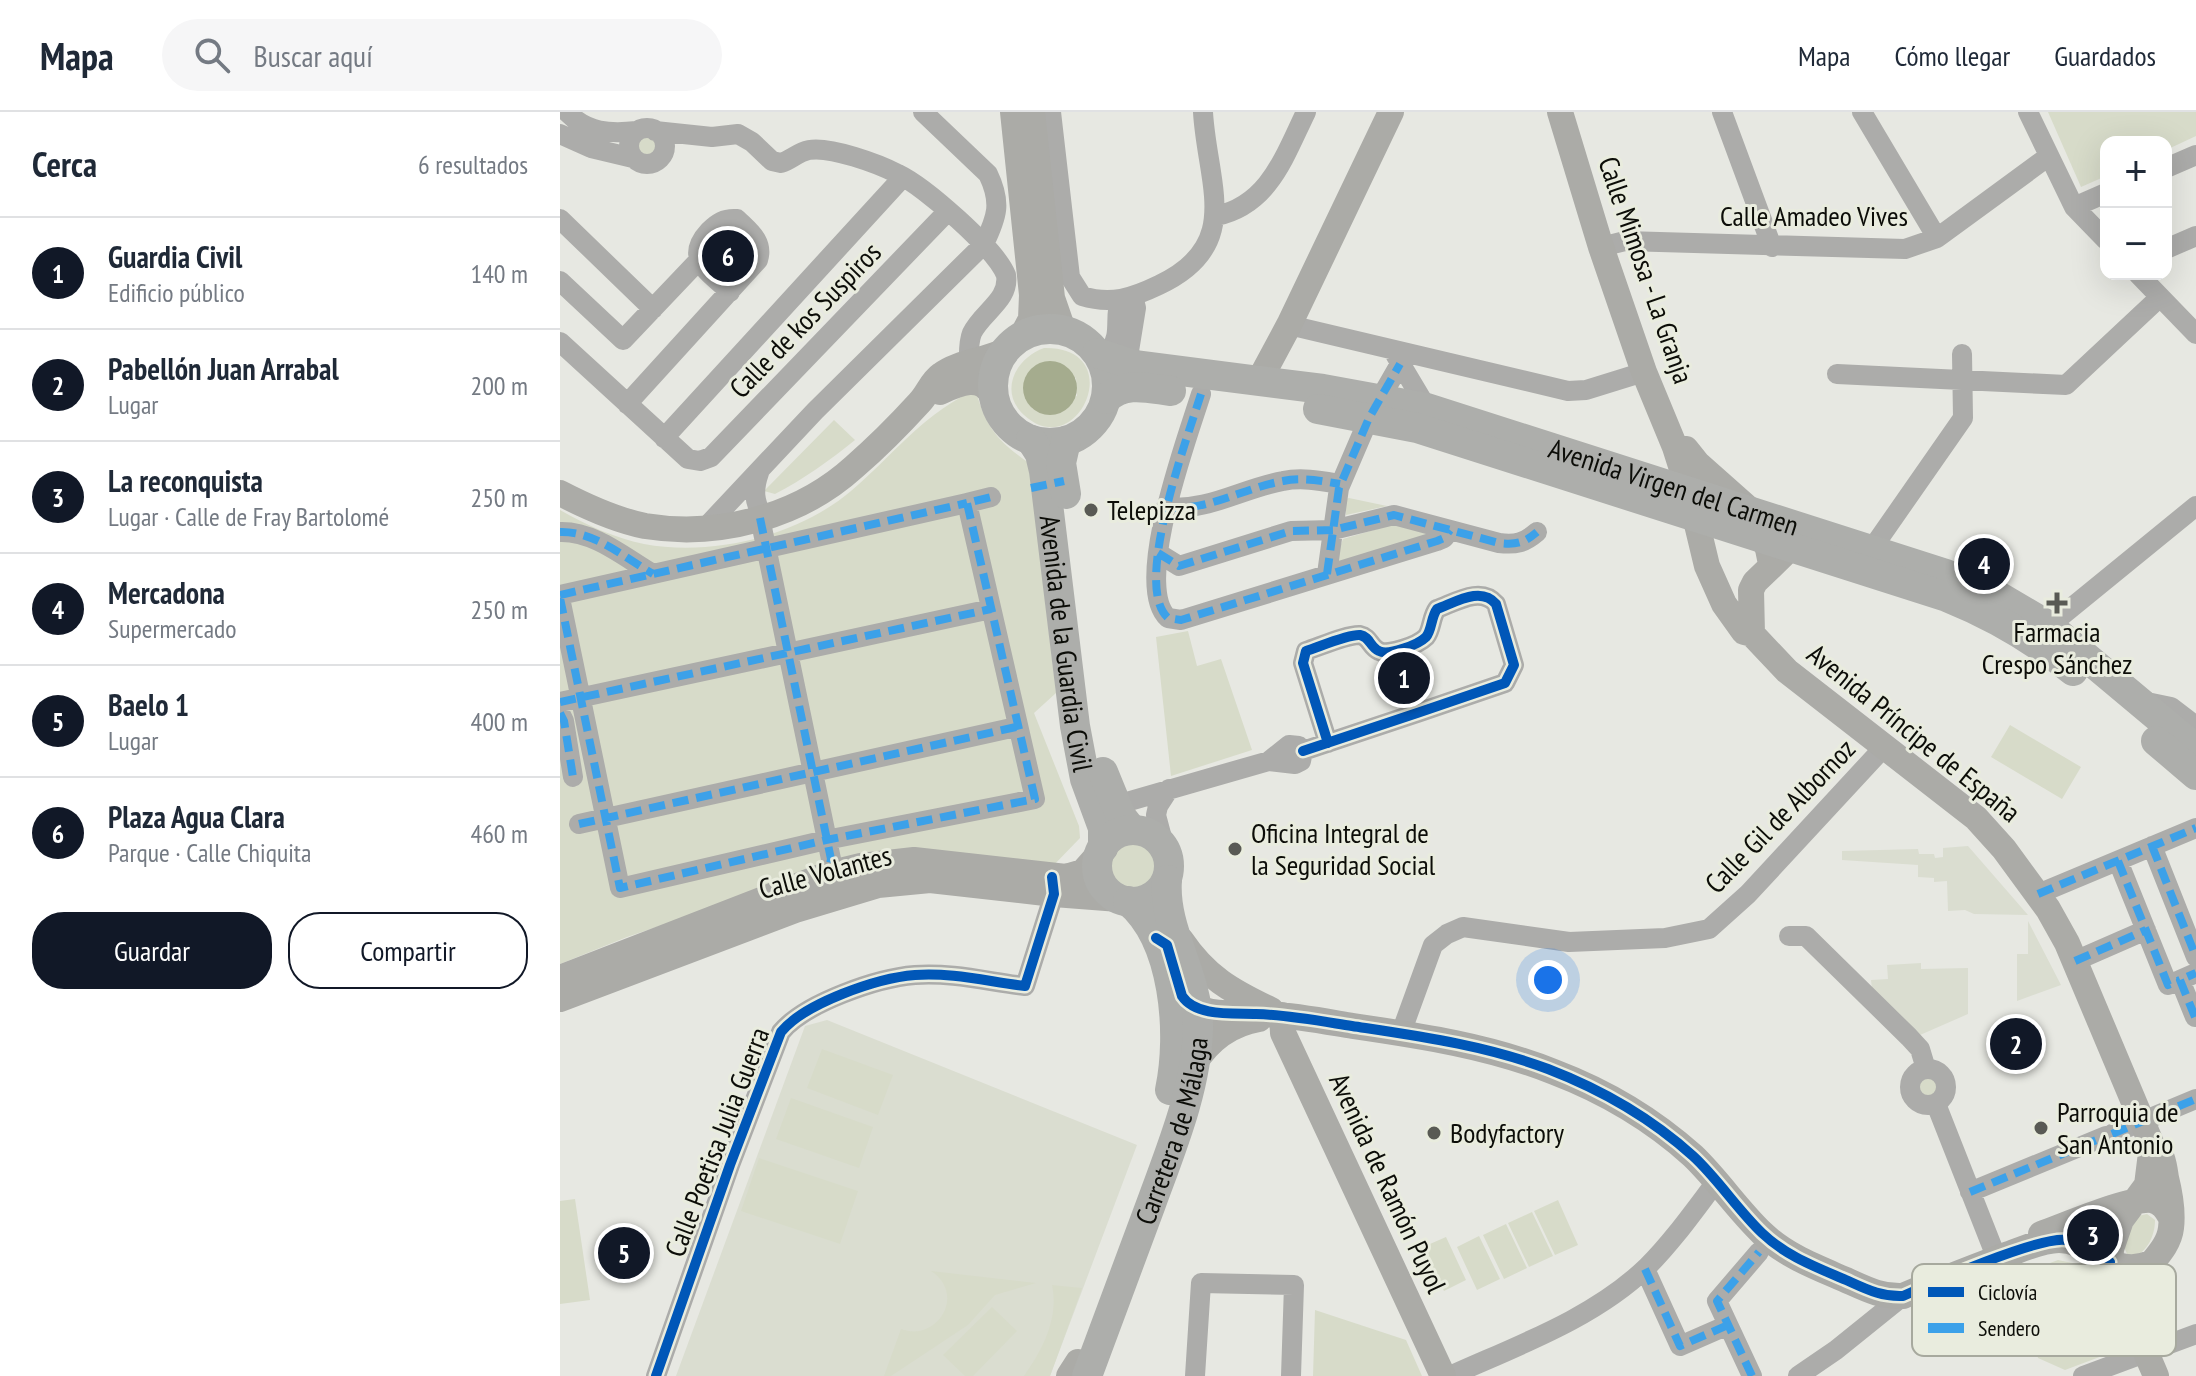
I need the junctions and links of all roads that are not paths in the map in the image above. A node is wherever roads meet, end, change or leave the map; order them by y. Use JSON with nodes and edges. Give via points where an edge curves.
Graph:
{"nodes":[{"id":1,"x":567,"y":112,"type":"edge"},
{"id":2,"x":923,"y":112,"type":"edge"},
{"id":3,"x":1013,"y":112,"type":"edge"},
{"id":4,"x":1032,"y":112,"type":"edge"},
{"id":5,"x":1051,"y":112,"type":"edge"},
{"id":6,"x":1203,"y":112,"type":"edge"},
{"id":7,"x":1306,"y":112,"type":"edge"},
{"id":8,"x":1391,"y":112,"type":"edge"},
{"id":9,"x":1560,"y":112,"type":"edge"},
{"id":10,"x":1722,"y":112,"type":"edge"},
{"id":11,"x":1862,"y":112,"type":"edge"},
{"id":12,"x":2028,"y":112,"type":"edge"},
{"id":13,"x":646,"y":131,"type":"junction"},
{"id":14,"x":560,"y":134,"type":"edge"},
{"id":15,"x":712,"y":137,"type":"junction"},
{"id":16,"x":2196,"y":155,"type":"edge"},
{"id":17,"x":2049,"y":156,"type":"junction"},
{"id":18,"x":633,"y":158,"type":"junction"},
{"id":19,"x":660,"y":158,"type":"junction"},
{"id":20,"x":2172,"y":165,"type":"edge"},
{"id":21,"x":903,"y":177,"type":"junction"},
{"id":22,"x":2100,"y":196,"type":"edge"},
{"id":23,"x":2074,"y":207,"type":"junction"},
{"id":24,"x":947,"y":212,"type":"junction"},
{"id":25,"x":1216,"y":216,"type":"junction"},
{"id":26,"x":560,"y":219,"type":"edge"},
{"id":27,"x":2100,"y":234,"type":"edge"},
{"id":28,"x":2196,"y":236,"type":"edge"},
{"id":29,"x":1937,"y":238,"type":"junction"},
{"id":30,"x":984,"y":244,"type":"junction"},
{"id":31,"x":2172,"y":246,"type":"edge"},
{"id":32,"x":1601,"y":247,"type":"junction"},
{"id":33,"x":1772,"y":247,"type":"junction"},
{"id":34,"x":699,"y":260,"type":"junction"},
{"id":35,"x":2143,"y":280,"type":"edge"},
{"id":36,"x":560,"y":281,"type":"edge"},
{"id":37,"x":730,"y":292,"type":"junction"},
{"id":38,"x":2159,"y":298,"type":"junction"},
{"id":39,"x":653,"y":309,"type":"junction"},
{"id":40,"x":1124,"y":310,"type":"junction"},
{"id":41,"x":1289,"y":325,"type":"junction"},
{"id":42,"x":1068,"y":332,"type":"junction"},
{"id":43,"x":2196,"y":334,"type":"edge"},
{"id":44,"x":560,"y":342,"type":"edge"},
{"id":45,"x":1013,"y":344,"type":"junction"},
{"id":46,"x":1962,"y":354,"type":"dead end"},
{"id":47,"x":1101,"y":355,"type":"junction"},
{"id":48,"x":1396,"y":355,"type":"junction"},
{"id":49,"x":969,"y":364,"type":"junction"},
{"id":50,"x":1134,"y":365,"type":"junction"},
{"id":51,"x":1644,"y":372,"type":"junction"},
{"id":52,"x":1837,"y":374,"type":"dead end"},
{"id":53,"x":1962,"y":380,"type":"junction"},
{"id":54,"x":1259,"y":381,"type":"junction"},
{"id":55,"x":1201,"y":394,"type":"junction"},
{"id":56,"x":993,"y":397,"type":"junction"},
{"id":57,"x":1106,"y":399,"type":"junction"},
{"id":58,"x":922,"y":400,"type":"junction"},
{"id":59,"x":627,"y":404,"type":"junction"},
{"id":60,"x":1375,"y":408,"type":"junction"},
{"id":61,"x":1427,"y":408,"type":"junction"},
{"id":62,"x":664,"y":438,"type":"junction"},
{"id":63,"x":1031,"y":440,"type":"junction"},
{"id":64,"x":1066,"y":441,"type":"junction"},
{"id":65,"x":1675,"y":447,"type":"junction"},
{"id":66,"x":759,"y":473,"type":"junction"},
{"id":67,"x":1340,"y":484,"type":"junction"},
{"id":68,"x":1047,"y":485,"type":"junction"},
{"id":69,"x":560,"y":493,"type":"edge"},
{"id":70,"x":1681,"y":496,"type":"junction"},
{"id":71,"x":991,"y":497,"type":"dead end"},
{"id":72,"x":967,"y":503,"type":"junction"},
{"id":73,"x":2196,"y":506,"type":"edge"},
{"id":74,"x":1166,"y":507,"type":"junction"},
{"id":75,"x":1751,"y":511,"type":"junction"},
{"id":76,"x":762,"y":518,"type":"junction"},
{"id":77,"x":1333,"y":528,"type":"junction"},
{"id":78,"x":704,"y":529,"type":"junction"},
{"id":79,"x":1450,"y":530,"type":"junction"},
{"id":80,"x":560,"y":532,"type":"edge"},
{"id":81,"x":1537,"y":532,"type":"dead end"},
{"id":82,"x":767,"y":548,"type":"junction"},
{"id":83,"x":1871,"y":550,"type":"junction"},
{"id":84,"x":1158,"y":553,"type":"junction"},
{"id":85,"x":1766,"y":559,"type":"junction"},
{"id":86,"x":1707,"y":566,"type":"junction"},
{"id":87,"x":653,"y":574,"type":"junction"},
{"id":88,"x":1327,"y":574,"type":"junction"},
{"id":89,"x":560,"y":596,"type":"edge"},
{"id":90,"x":991,"y":609,"type":"junction"},
{"id":91,"x":2049,"y":626,"type":"junction"},
{"id":92,"x":1752,"y":634,"type":"junction"},
{"id":93,"x":788,"y":652,"type":"junction"},
{"id":94,"x":581,"y":696,"type":"junction"},
{"id":95,"x":2138,"y":700,"type":"junction"},
{"id":96,"x":560,"y":702,"type":"edge"},
{"id":97,"x":560,"y":713,"type":"edge"},
{"id":98,"x":2196,"y":726,"type":"edge"},
{"id":99,"x":1016,"y":727,"type":"junction"},
{"id":100,"x":1328,"y":743,"type":"junction"},
{"id":101,"x":1886,"y":745,"type":"junction"},
{"id":102,"x":2196,"y":749,"type":"edge"},
{"id":103,"x":813,"y":773,"type":"junction"},
{"id":104,"x":2196,"y":775,"type":"edge"},
{"id":105,"x":573,"y":777,"type":"dead end"},
{"id":106,"x":1169,"y":789,"type":"junction"},
{"id":107,"x":1116,"y":805,"type":"junction"},
{"id":108,"x":606,"y":818,"type":"junction"},
{"id":109,"x":579,"y":824,"type":"dead end"},
{"id":110,"x":2196,"y":828,"type":"edge"},
{"id":111,"x":1134,"y":830,"type":"junction"},
{"id":112,"x":826,"y":840,"type":"junction"},
{"id":113,"x":2152,"y":846,"type":"junction"},
{"id":114,"x":1165,"y":849,"type":"junction"},
{"id":115,"x":1101,"y":851,"type":"junction"},
{"id":116,"x":2118,"y":861,"type":"junction"},
{"id":117,"x":1167,"y":880,"type":"junction"},
{"id":118,"x":830,"y":886,"type":"junction"},
{"id":119,"x":1053,"y":886,"type":"junction"},
{"id":120,"x":2038,"y":894,"type":"junction"},
{"id":121,"x":1124,"y":900,"type":"junction"},
{"id":122,"x":2146,"y":930,"type":"junction"},
{"id":123,"x":1166,"y":934,"type":"junction"},
{"id":124,"x":1789,"y":936,"type":"dead end"},
{"id":125,"x":644,"y":956,"type":"junction"},
{"id":126,"x":2196,"y":957,"type":"edge"},
{"id":127,"x":2075,"y":961,"type":"junction"},
{"id":128,"x":2188,"y":977,"type":"edge"},
{"id":129,"x":560,"y":978,"type":"edge"},
{"id":130,"x":560,"y":999,"type":"edge"},
{"id":131,"x":1197,"y":1007,"type":"junction"},
{"id":132,"x":1282,"y":1015,"type":"junction"},
{"id":133,"x":2195,"y":1017,"type":"edge"},
{"id":134,"x":1401,"y":1033,"type":"junction"},
{"id":135,"x":1194,"y":1064,"type":"junction"},
{"id":136,"x":2196,"y":1099,"type":"edge"},
{"id":137,"x":2147,"y":1133,"type":"junction"},
{"id":138,"x":1716,"y":1182,"type":"junction"},
{"id":139,"x":1970,"y":1192,"type":"junction"},
{"id":140,"x":2136,"y":1203,"type":"junction"},
{"id":141,"x":2170,"y":1216,"type":"junction"},
{"id":142,"x":1759,"y":1252,"type":"dead end"},
{"id":143,"x":1995,"y":1255,"type":"junction"},
{"id":144,"x":2151,"y":1263,"type":"joint"},
{"id":145,"x":1967,"y":1264,"type":"edge"},
{"id":146,"x":1975,"y":1264,"type":"edge"},
{"id":147,"x":2104,"y":1264,"type":"edge"},
{"id":148,"x":2105,"y":1264,"type":"edge"},
{"id":149,"x":2147,"y":1264,"type":"edge"},
{"id":150,"x":1645,"y":1269,"type":"junction"},
{"id":151,"x":1847,"y":1281,"type":"junction"},
{"id":152,"x":1912,"y":1281,"type":"edge"},
{"id":153,"x":1912,"y":1292,"type":"edge"},
{"id":154,"x":1903,"y":1296,"type":"junction"},
{"id":155,"x":1728,"y":1325,"type":"junction"},
{"id":156,"x":2196,"y":1334,"type":"edge"},
{"id":157,"x":2176,"y":1346,"type":"edge"},
{"id":158,"x":2144,"y":1365,"type":"edge"},
{"id":159,"x":1077,"y":1372,"type":"edge"},
{"id":160,"x":656,"y":1376,"type":"edge"},
{"id":161,"x":1195,"y":1376,"type":"edge"},
{"id":162,"x":1291,"y":1376,"type":"edge"},
{"id":163,"x":1443,"y":1376,"type":"edge"},
{"id":164,"x":1450,"y":1376,"type":"edge"},
{"id":165,"x":1752,"y":1376,"type":"edge"},
{"id":166,"x":1798,"y":1376,"type":"edge"},
{"id":167,"x":2083,"y":1376,"type":"edge"}],
"edges":[{"from":1,"to":13,"type":"street","via":[[602,132]]},
{"from":2,"to":30,"type":"street","via":[[988,174],[997,215]]},
{"from":3,"to":45,"type":"main road","via":[[1032,295],[1031,319]]},
{"from":4,"to":42,"type":"main road","via":[[1052,298]]},
{"from":5,"to":40,"type":"street","via":[[1070,277],[1082,296]]},
{"from":6,"to":25,"type":"street"},
{"from":7,"to":25,"type":"street","via":[[1264,191],[1249,204]]},
{"from":8,"to":41,"type":"main road"},
{"from":9,"to":32,"type":"main road","name":"Calle Mimosa - La Granja"},
{"from":10,"to":33,"type":"street"},
{"from":11,"to":29,"type":"street"},
{"from":12,"to":17,"type":"street"},
{"from":13,"to":15,"type":"street"},
{"from":13,"to":18,"type":"street","via":[[630,140]]},
{"from":13,"to":19,"type":"street","via":[[663,140]]},
{"from":14,"to":18,"type":"street"},
{"from":15,"to":19,"type":"street"},
{"from":15,"to":21,"type":"street","via":[[746,137],[777,163],[820,150]]},
{"from":16,"to":20,"type":"street"},
{"from":17,"to":23,"type":"street"},
{"from":17,"to":29,"type":"street","name":"Calle Amadeo Vives"},
{"from":18,"to":19,"type":"street","via":[[650,164]]},
{"from":21,"to":24,"type":"street"},
{"from":21,"to":62,"type":"street"},
{"from":22,"to":23,"type":"street"},
{"from":23,"to":27,"type":"street"},
{"from":24,"to":30,"type":"street"},
{"from":24,"to":62,"type":"street","name":"Calle de kos Suspiros","via":[[711,457],[688,459]]},
{"from":25,"to":40,"type":"street","via":[[1193,264]]},
{"from":26,"to":39,"type":"street"},
{"from":28,"to":31,"type":"street"},
{"from":29,"to":33,"type":"street","name":"Calle Amadeo Vives","via":[[1905,249]]},
{"from":30,"to":49,"type":"street","via":[[1007,281],[1004,294],[974,329]]},
{"from":30,"to":66,"type":"street"},
{"from":32,"to":33,"type":"street","name":"Calle Amadeo Vives","via":[[1625,241]]},
{"from":32,"to":51,"type":"main road","name":"Calle Mimosa - La Granja"},
{"from":34,"to":37,"type":"street"},
{"from":34,"to":37,"type":"street","via":[[701,240],[722,220],[737,219],[758,241],[760,253]]},
{"from":34,"to":39,"type":"street"},
{"from":35,"to":38,"type":"street"},
{"from":36,"to":39,"type":"street","via":[[623,340]]},
{"from":37,"to":59,"type":"street"},
{"from":38,"to":43,"type":"street"},
{"from":38,"to":53,"type":"street","via":[[2066,385]]},
{"from":40,"to":47,"type":"street","via":[[1117,338]]},
{"from":40,"to":50,"type":"street"},
{"from":41,"to":48,"type":"street"},
{"from":41,"to":54,"type":"main road"},
{"from":42,"to":45,"type":"main road","via":[[1045,329]]},
{"from":42,"to":47,"type":"main road"},
{"from":44,"to":59,"type":"street"},
{"from":45,"to":49,"type":"main road"},
{"from":45,"to":56,"type":"main road","via":[[994,373]]},
{"from":46,"to":53,"type":"street"},
{"from":47,"to":50,"type":"main road","name":"Avenida Virgen del Carmen"},
{"from":47,"to":57,"type":"main road"},
{"from":48,"to":51,"type":"street","via":[[1568,391]]},
{"from":48,"to":60,"type":"street"},
{"from":48,"to":61,"type":"street"},
{"from":49,"to":58,"type":"main road","via":[[941,375]]},
{"from":50,"to":54,"type":"main road","name":"Avenida Virgen del Carmen"},
{"from":51,"to":65,"type":"main road","name":"Calle Mimosa - La Granja"},
{"from":52,"to":53,"type":"street"},
{"from":53,"to":83,"type":"street","via":[[1963,418]]},
{"from":54,"to":60,"type":"main road","name":"Avenida Virgen del Carmen"},
{"from":55,"to":57,"type":"main road","name":"Avenida Virgen del Carmen","via":[[1134,386]]},
{"from":55,"to":60,"type":"main road","name":"Avenida Virgen del Carmen"},
{"from":55,"to":74,"type":"street"},
{"from":56,"to":58,"type":"main road","via":[[981,383],[967,382]]},
{"from":56,"to":63,"type":"main road","via":[[1010,428]]},
{"from":57,"to":64,"type":"main road","via":[[1087,430]]},
{"from":58,"to":76,"type":"main road","via":[[851,470]]},
{"from":59,"to":62,"type":"street"},
{"from":60,"to":61,"type":"main road","name":"Avenida Virgen del Carmen"},
{"from":60,"to":67,"type":"street"},
{"from":60,"to":70,"type":"main road","name":"Avenida Virgen del Carmen","via":[[1417,428]]},
{"from":61,"to":70,"type":"main road","name":"Avenida Virgen del Carmen"},
{"from":63,"to":64,"type":"main road"},
{"from":63,"to":68,"type":"main road","name":"Avenida de la Guardia Civil"},
{"from":64,"to":68,"type":"main road","name":"Avenida de la Guardia Civil","via":[[1061,463]]},
{"from":65,"to":70,"type":"main road","name":"Calle Mimosa - La Granja"},
{"from":65,"to":75,"type":"main road","name":"Calle Mimosa - La Granja","via":[[1686,449]]},
{"from":66,"to":76,"type":"street","via":[[754,496]]},
{"from":66,"to":78,"type":"street"},
{"from":67,"to":74,"type":"street","via":[[1282,481],[1192,508]]},
{"from":67,"to":77,"type":"street"},
{"from":68,"to":107,"type":"main road","name":"Avenida de la Guardia Civil","via":[[1084,627],[1093,718]]},
{"from":68,"to":115,"type":"main road","name":"Avenida de la Guardia Civil","via":[[1075,726],[1085,779],[1103,828]]},
{"from":69,"to":78,"type":"main road","via":[[644,526]]},
{"from":70,"to":75,"type":"main road","name":"Avenida Virgen del Carmen"},
{"from":70,"to":85,"type":"main road","name":"Avenida Virgen del Carmen"},
{"from":70,"to":86,"type":"main road","name":"Calle Mimosa - La Granja"},
{"from":71,"to":72,"type":"street"},
{"from":72,"to":82,"type":"street"},
{"from":72,"to":90,"type":"street"},
{"from":73,"to":91,"type":"street"},
{"from":74,"to":84,"type":"street"},
{"from":75,"to":83,"type":"main road","name":"Avenida Virgen del Carmen"},
{"from":75,"to":85,"type":"main road"},
{"from":76,"to":78,"type":"main road"},
{"from":76,"to":82,"type":"street"},
{"from":77,"to":79,"type":"street","via":[[1394,515]]},
{"from":77,"to":84,"type":"street","via":[[1291,531],[1179,566]]},
{"from":77,"to":88,"type":"street"},
{"from":79,"to":81,"type":"street","via":[[1507,544],[1527,541]]},
{"from":79,"to":88,"type":"street","via":[[1437,541]]},
{"from":80,"to":87,"type":"street","via":[[594,539]]},
{"from":82,"to":87,"type":"street"},
{"from":82,"to":93,"type":"street"},
{"from":83,"to":91,"type":"main road","name":"Avenida Virgen del Carmen","via":[[1998,596]]},
{"from":84,"to":88,"type":"street","via":[[1159,603],[1173,620]]},
{"from":85,"to":86,"type":"main road","via":[[1753,581],[1732,584]]},
{"from":85,"to":92,"type":"main road","via":[[1751,590]]},
{"from":85,"to":104,"type":"main road","name":"Avenida Virgen del Carmen","via":[[1798,549],[1988,614],[2056,658]]},
{"from":86,"to":92,"type":"main road","name":"Avenida Príncipe de España","via":[[1724,604],[1744,632]]},
{"from":87,"to":89,"type":"street"},
{"from":89,"to":94,"type":"street"},
{"from":90,"to":93,"type":"street"},
{"from":90,"to":99,"type":"street"},
{"from":91,"to":95,"type":"main road","name":"Avenida Virgen del Carmen"},
{"from":92,"to":101,"type":"main road","name":"Avenida Príncipe de España","via":[[1787,671]]},
{"from":93,"to":94,"type":"street"},
{"from":93,"to":103,"type":"street"},
{"from":94,"to":96,"type":"street"},
{"from":94,"to":108,"type":"street"},
{"from":95,"to":98,"type":"street","via":[[2164,704]]},
{"from":95,"to":102,"type":"main road","name":"Avenida Virgen del Carmen"},
{"from":97,"to":105,"type":"street"},
{"from":99,"to":103,"type":"street"},
{"from":99,"to":112,"type":"street","name":"Calle Volantes","via":[[1035,799]]},
{"from":100,"to":100,"type":"street","via":[[1505,683],[1514,665],[1493,599],[1477,595],[1437,609],[1423,639],[1388,652],[1357,635],[1306,651],[1303,663]]},
{"from":100,"to":106,"type":"street","via":[[1303,751],[1295,764],[1269,761]]},
{"from":101,"to":120,"type":"main road","name":"Avenida Príncipe de España","via":[[1976,818]]},
{"from":101,"to":134,"type":"street","name":"Calle Gil de Albornoz","via":[[1709,929],[1665,938],[1569,942],[1463,927],[1433,945]]},
{"from":103,"to":108,"type":"street"},
{"from":103,"to":112,"type":"street"},
{"from":106,"to":107,"type":"street"},
{"from":106,"to":111,"type":"street"},
{"from":106,"to":114,"type":"street","via":[[1156,815]]},
{"from":107,"to":111,"type":"main road","name":"Avenida de la Guardia Civil"},
{"from":108,"to":109,"type":"street"},
{"from":108,"to":112,"type":"street","name":"Calle Volantes","via":[[620,888]]},
{"from":110,"to":113,"type":"street"},
{"from":111,"to":114,"type":"main road","via":[[1157,839]]},
{"from":111,"to":115,"type":"main road","via":[[1115,835]]},
{"from":112,"to":118,"type":"street"},
{"from":113,"to":116,"type":"street"},
{"from":113,"to":126,"type":"street"},
{"from":114,"to":117,"type":"main road"},
{"from":115,"to":119,"type":"main road","name":"Calle Volantes","via":[[1083,872]]},
{"from":115,"to":121,"type":"main road","via":[[1100,880]]},
{"from":116,"to":120,"type":"street"},
{"from":116,"to":122,"type":"street"},
{"from":117,"to":121,"type":"main road","via":[[1149,898]]},
{"from":117,"to":123,"type":"main road","name":"Carretera de Málaga"},
{"from":118,"to":119,"type":"main road","name":"Calle Volantes","via":[[861,866],[914,860]]},
{"from":118,"to":125,"type":"main road","name":"Calle Volantes"},
{"from":119,"to":121,"type":"main road","name":"Calle Volantes"},
{"from":119,"to":160,"type":"street","name":"Calle Poetisa Julia Guerra","via":[[1025,986],[914,975],[820,1003],[781,1032]]},
{"from":120,"to":127,"type":"main road","name":"Avenida Príncipe de España"},
{"from":121,"to":123,"type":"main road","name":"Carretera de Málaga"},
{"from":122,"to":127,"type":"street"},
{"from":122,"to":128,"type":"street","via":[[2168,985]]},
{"from":123,"to":131,"type":"main road","name":"Carretera de Málaga","via":[[1184,956]]},
{"from":123,"to":132,"type":"main road","via":[[1230,991]]},
{"from":123,"to":159,"type":"main road","name":"Carretera de Málaga","via":[[1174,999],[1172,1080]]},
{"from":124,"to":139,"type":"street","via":[[1806,936],[1817,946],[1920,1049],[1926,1069],[1938,1072],[1945,1083],[1936,1104]]},
{"from":125,"to":129,"type":"main road","name":"Calle Volantes"},
{"from":125,"to":130,"type":"main road","name":"Calle Volantes"},
{"from":127,"to":137,"type":"main road","name":"Avenida Príncipe de España"},
{"from":128,"to":133,"type":"street"},
{"from":131,"to":132,"type":"main road"},
{"from":131,"to":135,"type":"main road","name":"Carretera de Málaga"},
{"from":132,"to":134,"type":"main road"},
{"from":132,"to":135,"type":"main road","via":[[1229,1029],[1204,1047]]},
{"from":132,"to":163,"type":"main road","name":"Avenida de Ramón Puyol","via":[[1283,1033]]},
{"from":134,"to":138,"type":"main road","via":[[1495,1052],[1586,1084],[1666,1134]]},
{"from":135,"to":159,"type":"main road","name":"Carretera de Málaga","via":[[1167,1161]]},
{"from":136,"to":137,"type":"street"},
{"from":137,"to":139,"type":"street","via":[[2109,1135]]},
{"from":137,"to":140,"type":"main road","via":[[2150,1175]]},
{"from":137,"to":141,"type":"main road","name":"Avenida Príncipe de España","via":[[2164,1165]]},
{"from":138,"to":150,"type":"street"},
{"from":138,"to":151,"type":"main road","via":[[1779,1247]]},
{"from":139,"to":143,"type":"street"},
{"from":140,"to":141,"type":"main road","via":[[2155,1201]]},
{"from":140,"to":143,"type":"main road"},
{"from":140,"to":148,"type":"main road","via":[[2117,1230]]},
{"from":141,"to":144,"type":"main road","via":[[2169,1236]]},
{"from":142,"to":155,"type":"street","via":[[1717,1301]]},
{"from":143,"to":145,"type":"main road"},
{"from":143,"to":146,"type":"main road"},
{"from":143,"to":147,"type":"main road","via":[[2069,1240]]},
{"from":144,"to":149,"type":"main road"},
{"from":150,"to":155,"type":"street","via":[[1680,1346]]},
{"from":150,"to":164,"type":"street","via":[[1563,1325]]},
{"from":151,"to":152,"type":"main road","via":[[1884,1286]]},
{"from":151,"to":154,"type":"main road","via":[[1865,1291]]},
{"from":153,"to":154,"type":"main road"},
{"from":154,"to":166,"type":"street"},
{"from":155,"to":165,"type":"street"},
{"from":156,"to":157,"type":"street"},
{"from":158,"to":167,"type":"street"},
{"from":161,"to":162,"type":"street","via":[[1201,1283],[1294,1285]]}]}
